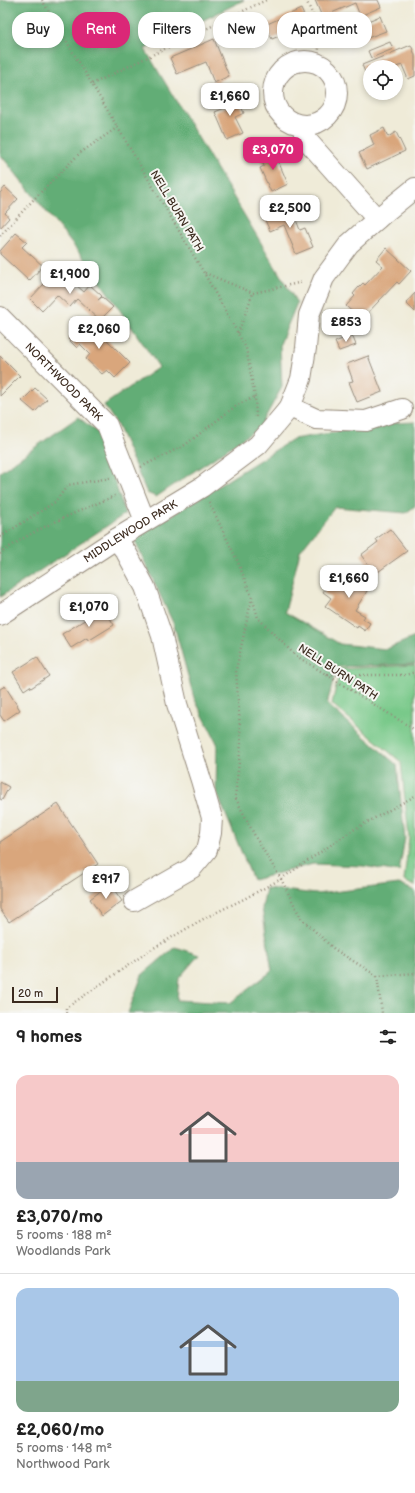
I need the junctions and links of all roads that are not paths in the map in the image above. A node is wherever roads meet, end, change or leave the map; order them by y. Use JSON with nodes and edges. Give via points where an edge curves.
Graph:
{"nodes":[{"id":1,"x":304,"y":125,"type":"junction"},
{"id":2,"x":415,"y":188,"type":"edge"},
{"id":3,"x":377,"y":219,"type":"junction"},
{"id":4,"x":0,"y":316,"type":"edge"},
{"id":5,"x":290,"y":407,"type":"junction"},
{"id":6,"x":402,"y":409,"type":"dead end"},
{"id":7,"x":145,"y":521,"type":"junction"},
{"id":8,"x":116,"y":539,"type":"junction"},
{"id":9,"x":0,"y":615,"type":"edge"},
{"id":10,"x":134,"y":901,"type":"dead end"}],
"edges":[{"from":1,"to":1,"type":"street","via":[[284,117],[276,108],[273,97],[278,75],[291,64],[308,61],[317,63],[330,73],[337,90],[330,113],[323,120]]},
{"from":1,"to":3,"type":"street","via":[[304,137]]},
{"from":2,"to":3,"type":"street","name":"MIDDLEWOOD PARK"},
{"from":3,"to":5,"type":"street","name":"MIDDLEWOOD PARK","via":[[349,244],[324,278],[309,315],[301,379]]},
{"from":4,"to":7,"type":"street","name":"NORTHWOOD PARK","via":[[107,425]]},
{"from":5,"to":6,"type":"street","via":[[316,419],[366,421]]},
{"from":5,"to":7,"type":"street","name":"MIDDLEWOOD PARK","via":[[258,445],[202,487]]},
{"from":7,"to":8,"type":"street","name":"MIDDLEWOOD PARK"},
{"from":8,"to":9,"type":"street","name":"MIDDLEWOOD PARK"},
{"from":8,"to":10,"type":"street","via":[[146,587],[162,636],[176,704],[212,818],[207,850],[192,868]]}]}
